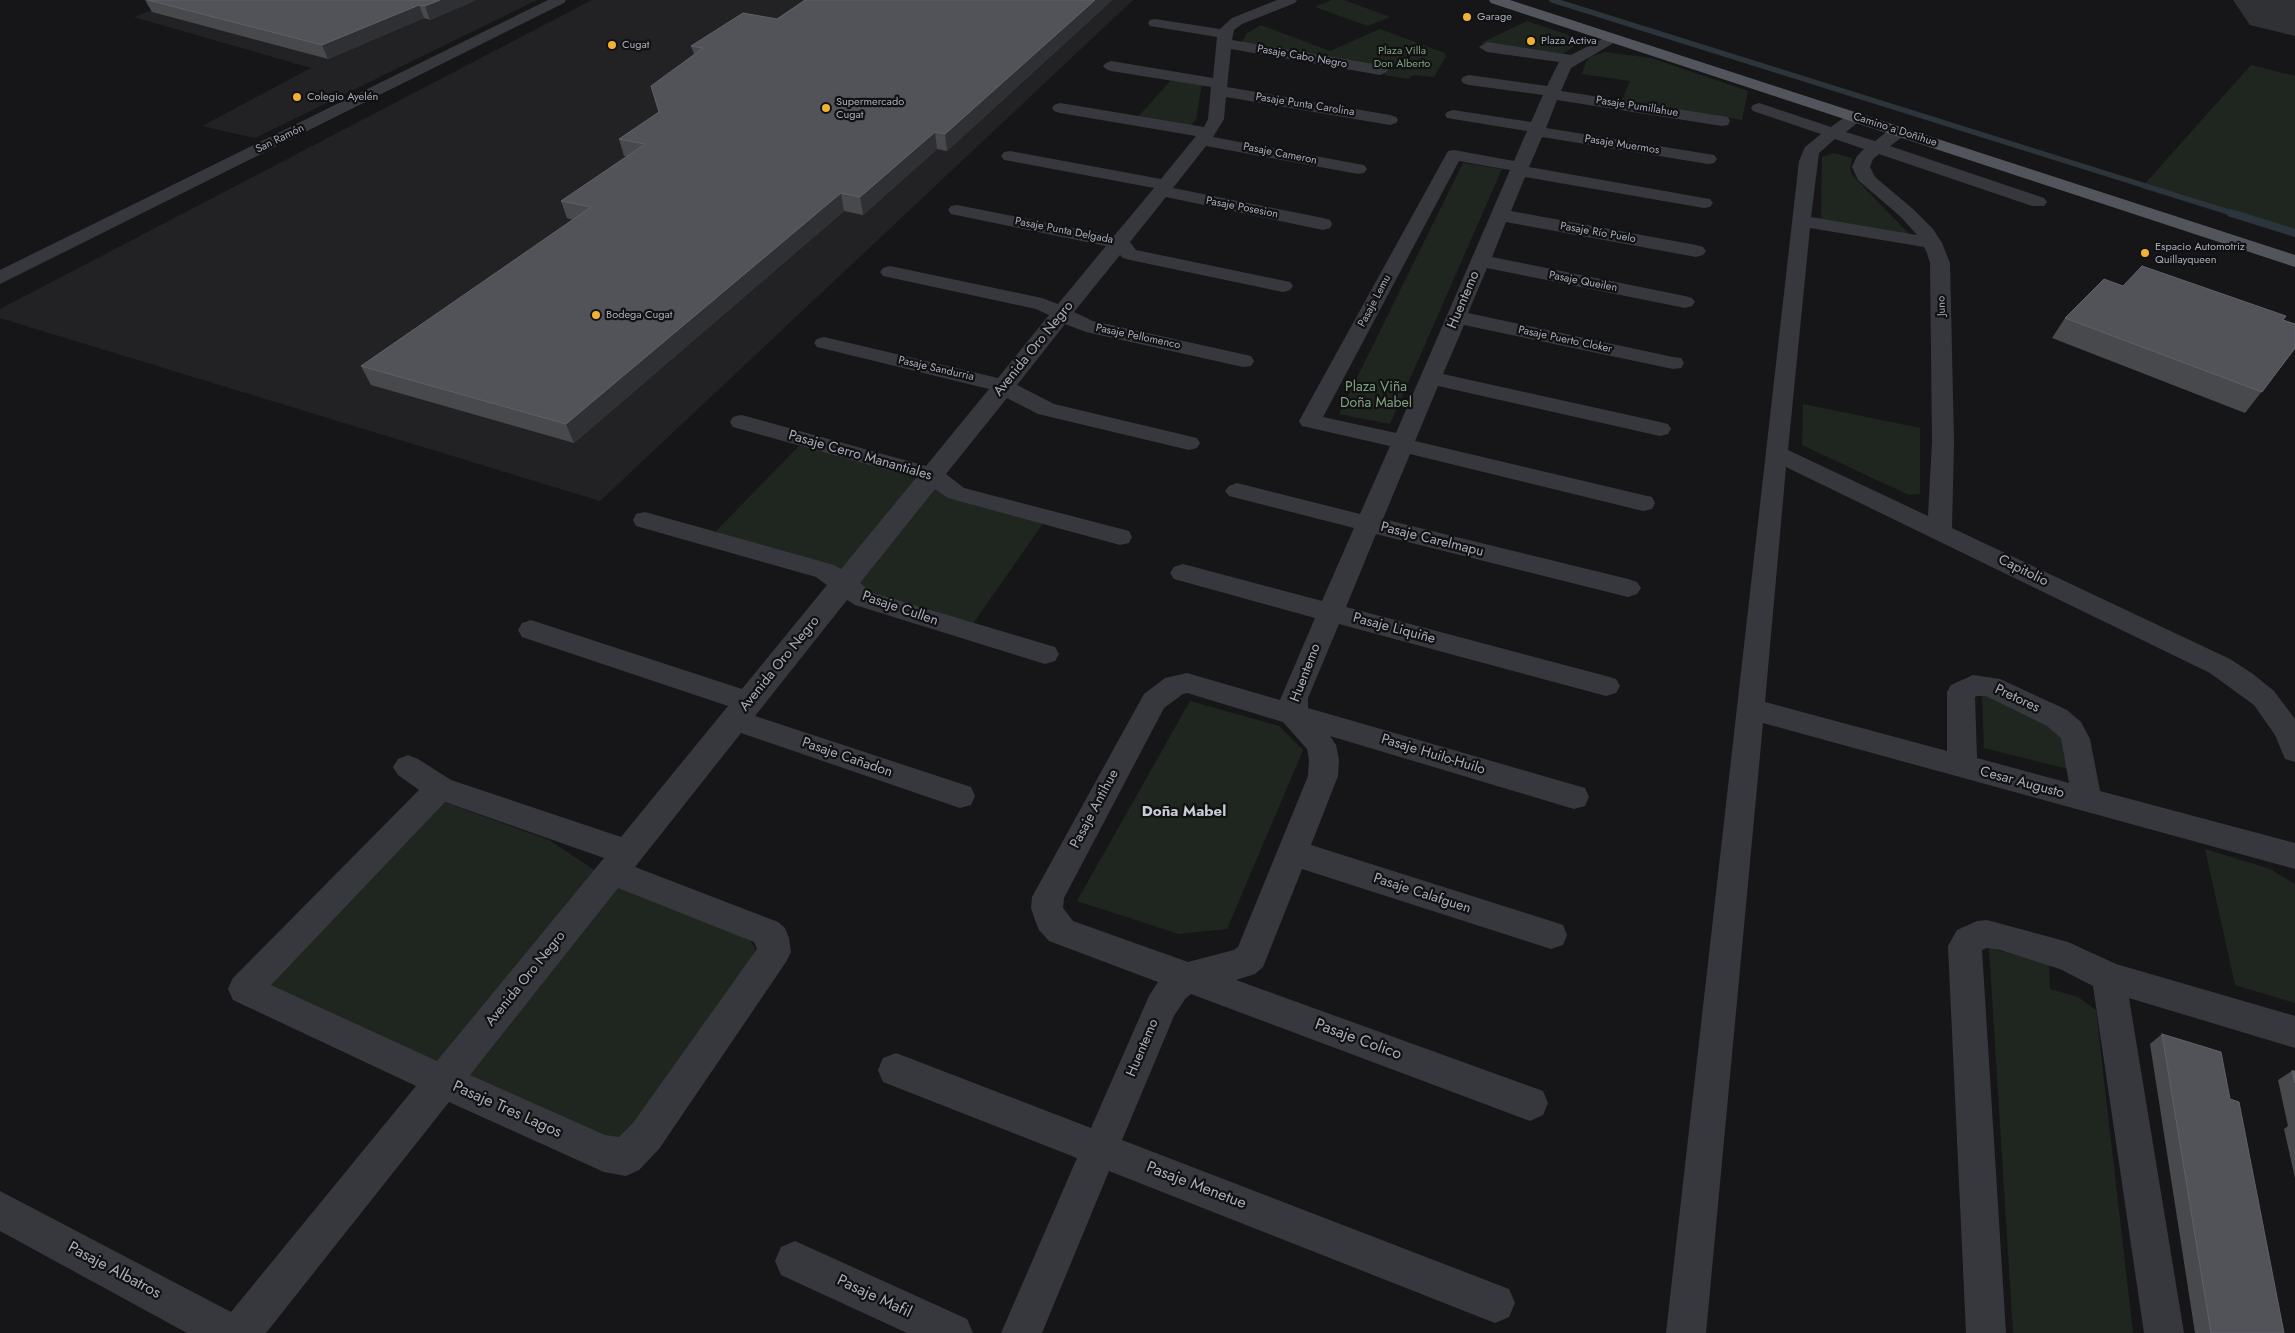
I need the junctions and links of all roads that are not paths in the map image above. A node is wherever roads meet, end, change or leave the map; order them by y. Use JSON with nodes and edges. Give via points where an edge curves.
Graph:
{"nodes":[{"id":1,"x":559,"y":0,"type":"edge"},
{"id":2,"x":1267,"y":0,"type":"edge"},
{"id":3,"x":1496,"y":0,"type":"edge"},
{"id":4,"x":1287,"y":1,"type":"edge"},
{"id":5,"x":1155,"y":23,"type":"dead end"},
{"id":6,"x":1612,"y":38,"type":"junction"},
{"id":7,"x":1225,"y":39,"type":"junction"},
{"id":8,"x":1487,"y":46,"type":"dead end"},
{"id":9,"x":1571,"y":59,"type":"junction"},
{"id":10,"x":1111,"y":66,"type":"dead end"},
{"id":11,"x":1380,"y":70,"type":"dead end"},
{"id":12,"x":1469,"y":80,"type":"dead end"},
{"id":13,"x":1220,"y":88,"type":"junction"},
{"id":14,"x":1552,"y":93,"type":"junction"},
{"id":15,"x":1060,"y":108,"type":"dead end"},
{"id":16,"x":1759,"y":108,"type":"dead end"},
{"id":17,"x":1453,"y":115,"type":"dead end"},
{"id":18,"x":1855,"y":117,"type":"junction"},
{"id":19,"x":1390,"y":120,"type":"dead end"},
{"id":20,"x":1722,"y":121,"type":"dead end"},
{"id":21,"x":1536,"y":129,"type":"junction"},
{"id":22,"x":1899,"y":131,"type":"junction"},
{"id":23,"x":1832,"y":132,"type":"junction"},
{"id":24,"x":1205,"y":137,"type":"junction"},
{"id":25,"x":1876,"y":148,"type":"junction"},
{"id":26,"x":1010,"y":156,"type":"dead end"},
{"id":27,"x":1708,"y":159,"type":"dead end"},
{"id":28,"x":1358,"y":168,"type":"dead end"},
{"id":29,"x":1519,"y":169,"type":"junction"},
{"id":30,"x":1164,"y":188,"type":"junction"},
{"id":31,"x":2038,"y":202,"type":"dead end"},
{"id":32,"x":1704,"y":203,"type":"dead end"},
{"id":33,"x":957,"y":210,"type":"dead end"},
{"id":34,"x":1500,"y":215,"type":"junction"},
{"id":35,"x":1801,"y":221,"type":"junction"},
{"id":36,"x":1323,"y":224,"type":"dead end"},
{"id":37,"x":1120,"y":243,"type":"junction"},
{"id":38,"x":1933,"y":244,"type":"junction"},
{"id":39,"x":1696,"y":251,"type":"dead end"},
{"id":40,"x":1480,"y":261,"type":"junction"},
{"id":41,"x":2295,"y":261,"type":"edge"},
{"id":42,"x":890,"y":272,"type":"dead end"},
{"id":43,"x":0,"y":278,"type":"edge"},
{"id":44,"x":1283,"y":286,"type":"dead end"},
{"id":45,"x":1686,"y":302,"type":"dead end"},
{"id":46,"x":1063,"y":314,"type":"junction"},
{"id":47,"x":1456,"y":317,"type":"junction"},
{"id":48,"x":824,"y":344,"type":"dead end"},
{"id":49,"x":1243,"y":360,"type":"dead end"},
{"id":50,"x":1673,"y":363,"type":"dead end"},
{"id":51,"x":1430,"y":378,"type":"junction"},
{"id":52,"x":1003,"y":387,"type":"junction"},
{"id":53,"x":741,"y":422,"type":"dead end"},
{"id":54,"x":1660,"y":429,"type":"dead end"},
{"id":55,"x":1189,"y":443,"type":"dead end"},
{"id":56,"x":1402,"y":443,"type":"junction"},
{"id":57,"x":1776,"y":453,"type":"junction"},
{"id":58,"x":932,"y":475,"type":"junction"},
{"id":59,"x":1236,"y":491,"type":"dead end"},
{"id":60,"x":1643,"y":503,"type":"dead end"},
{"id":61,"x":645,"y":520,"type":"dead end"},
{"id":62,"x":1368,"y":524,"type":"junction"},
{"id":63,"x":1940,"y":531,"type":"junction"},
{"id":64,"x":1120,"y":537,"type":"dead end"},
{"id":65,"x":1183,"y":573,"type":"dead end"},
{"id":66,"x":844,"y":584,"type":"junction"},
{"id":67,"x":1628,"y":588,"type":"dead end"},
{"id":68,"x":1331,"y":612,"type":"junction"},
{"id":69,"x":531,"y":630,"type":"dead end"},
{"id":70,"x":1045,"y":654,"type":"dead end"},
{"id":71,"x":1606,"y":686,"type":"dead end"},
{"id":72,"x":1750,"y":709,"type":"junction"},
{"id":73,"x":742,"y":711,"type":"junction"},
{"id":74,"x":1293,"y":712,"type":"junction"},
{"id":75,"x":2295,"y":751,"type":"edge"},
{"id":76,"x":408,"y":767,"type":"dead end"},
{"id":77,"x":1962,"y":767,"type":"junction"},
{"id":78,"x":440,"y":788,"type":"junction"},
{"id":79,"x":960,"y":796,"type":"dead end"},
{"id":80,"x":1574,"y":798,"type":"dead end"},
{"id":81,"x":2087,"y":800,"type":"junction"},
{"id":82,"x":1294,"y":853,"type":"junction"},
{"id":83,"x":2295,"y":856,"type":"edge"},
{"id":84,"x":620,"y":862,"type":"junction"},
{"id":85,"x":1551,"y":935,"type":"dead end"},
{"id":86,"x":2109,"y":977,"type":"junction"},
{"id":87,"x":1186,"y":978,"type":"junction"},
{"id":88,"x":2295,"y":1032,"type":"edge"},
{"id":89,"x":896,"y":1070,"type":"dead end"},
{"id":90,"x":443,"y":1081,"type":"junction"},
{"id":91,"x":1530,"y":1103,"type":"dead end"},
{"id":92,"x":1100,"y":1148,"type":"junction"},
{"id":93,"x":0,"y":1210,"type":"edge"},
{"id":94,"x":795,"y":1261,"type":"dead end"},
{"id":95,"x":1495,"y":1303,"type":"dead end"},
{"id":96,"x":228,"y":1333,"type":"edge"},
{"id":97,"x":240,"y":1333,"type":"edge"},
{"id":98,"x":953,"y":1333,"type":"edge"},
{"id":99,"x":1021,"y":1333,"type":"edge"},
{"id":100,"x":1686,"y":1333,"type":"edge"},
{"id":101,"x":1986,"y":1333,"type":"edge"},
{"id":102,"x":2164,"y":1333,"type":"edge"}],
"edges":[{"from":1,"to":43,"type":"street","name":"San Ramón"},
{"from":2,"to":4,"type":"street"},
{"from":3,"to":6,"type":"main road","name":"Camino a Doñihue"},
{"from":4,"to":7,"type":"street","via":[[1237,21],[1228,28]]},
{"from":5,"to":7,"type":"street","name":"Pasaje Cabo Negro"},
{"from":6,"to":9,"type":"street","name":"Huentemo"},
{"from":6,"to":18,"type":"main road","name":"Camino a Doñihue"},
{"from":7,"to":11,"type":"street","name":"Pasaje Cabo Negro"},
{"from":7,"to":13,"type":"street","name":"Avenida Oro Negro"},
{"from":8,"to":9,"type":"street"},
{"from":9,"to":14,"type":"street","name":"Huentemo","via":[[1564,65]]},
{"from":10,"to":13,"type":"street","name":"Pasaje Punta Carolina"},
{"from":12,"to":14,"type":"street","name":"Pasaje Pumillahue"},
{"from":13,"to":19,"type":"street","name":"Pasaje Punta Carolina"},
{"from":13,"to":24,"type":"street","name":"Avenida Oro Negro","via":[[1215,123]]},
{"from":14,"to":20,"type":"street","name":"Pasaje Pumillahue"},
{"from":14,"to":21,"type":"street","name":"Huentemo"},
{"from":15,"to":24,"type":"street","name":"Pasaje Cameron"},
{"from":16,"to":23,"type":"street"},
{"from":17,"to":21,"type":"street","name":"Pasaje Muermos"},
{"from":18,"to":22,"type":"main road","name":"Camino a Doñihue"},
{"from":18,"to":23,"type":"street"},
{"from":21,"to":27,"type":"street","name":"Pasaje Muermos"},
{"from":21,"to":29,"type":"street","name":"Huentemo"},
{"from":22,"to":25,"type":"street","name":"Juno"},
{"from":22,"to":41,"type":"main road","name":"Camino a Doñihue"},
{"from":23,"to":25,"type":"street"},
{"from":23,"to":35,"type":"street","via":[[1811,151]]},
{"from":24,"to":28,"type":"street","name":"Pasaje Cameron"},
{"from":24,"to":30,"type":"street","name":"Avenida Oro Negro"},
{"from":25,"to":31,"type":"street"},
{"from":25,"to":38,"type":"street","name":"Juno","via":[[1862,161],[1862,173],[1918,223]]},
{"from":26,"to":30,"type":"street","name":"Pasaje Posesion"},
{"from":29,"to":32,"type":"street","name":"Pasaje Lemu"},
{"from":29,"to":34,"type":"street","name":"Huentemo"},
{"from":29,"to":56,"type":"street","name":"Pasaje Lemu","via":[[1454,155],[1310,421]]},
{"from":30,"to":36,"type":"street","name":"Pasaje Posesion"},
{"from":30,"to":37,"type":"street","name":"Avenida Oro Negro"},
{"from":33,"to":37,"type":"street","name":"Pasaje Punta Delgada"},
{"from":34,"to":39,"type":"street","name":"Pasaje Río Puelo"},
{"from":34,"to":40,"type":"street","name":"Huentemo"},
{"from":35,"to":38,"type":"street"},
{"from":35,"to":57,"type":"street"},
{"from":37,"to":44,"type":"street","name":"Pasaje Punta Delgada","via":[[1130,254]]},
{"from":37,"to":46,"type":"street","name":"Avenida Oro Negro"},
{"from":38,"to":63,"type":"street","name":"Juno","via":[[1941,273],[1943,442]]},
{"from":40,"to":45,"type":"street","name":"Pasaje Queilen"},
{"from":40,"to":47,"type":"street","name":"Huentemo"},
{"from":42,"to":46,"type":"street","name":"Pasaje Pellomenco","via":[[1042,304]]},
{"from":46,"to":49,"type":"street","name":"Pasaje Pellomenco","via":[[1086,326]]},
{"from":46,"to":52,"type":"street","name":"Avenida Oro Negro"},
{"from":47,"to":50,"type":"street","name":"Pasaje Puerto Cloker"},
{"from":47,"to":51,"type":"street","name":"Huentemo"},
{"from":48,"to":52,"type":"street","name":"Pasaje Sandurria"},
{"from":51,"to":54,"type":"street"},
{"from":51,"to":56,"type":"street","name":"Huentemo"},
{"from":52,"to":55,"type":"street","name":"Pasaje Sandurria","via":[[1046,409]]},
{"from":52,"to":58,"type":"street","name":"Avenida Oro Negro"},
{"from":53,"to":58,"type":"street","name":"Pasaje Cerro Manantiales"},
{"from":56,"to":60,"type":"street"},
{"from":56,"to":62,"type":"street","name":"Huentemo"},
{"from":57,"to":63,"type":"street","name":"Capitolio"},
{"from":57,"to":72,"type":"street"},
{"from":58,"to":64,"type":"street","name":"Pasaje Cerro Manantiales","via":[[956,493]]},
{"from":58,"to":66,"type":"street","name":"Avenida Oro Negro"},
{"from":59,"to":62,"type":"street","name":"Pasaje Carelmapu"},
{"from":61,"to":66,"type":"street","name":"Pasaje Cullen","via":[[825,571]]},
{"from":62,"to":67,"type":"street","name":"Pasaje Carelmapu"},
{"from":62,"to":68,"type":"street","name":"Huentemo"},
{"from":63,"to":75,"type":"street","name":"Capitolio","via":[[2220,666],[2264,698],[2289,733]]},
{"from":65,"to":68,"type":"street","name":"Pasaje Liquiñe"},
{"from":66,"to":70,"type":"street","name":"Pasaje Cullen","via":[[864,599]]},
{"from":66,"to":73,"type":"street","name":"Avenida Oro Negro"},
{"from":68,"to":71,"type":"street","name":"Pasaje Liquiñe"},
{"from":68,"to":74,"type":"street","name":"Huentemo","via":[[1294,698]]},
{"from":69,"to":73,"type":"street","name":"Pasaje Cañadon"},
{"from":72,"to":77,"type":"street","name":"Cesar Augusto"},
{"from":72,"to":100,"type":"street"},
{"from":73,"to":79,"type":"street","name":"Pasaje Cañadon"},
{"from":73,"to":84,"type":"street","name":"Avenida Oro Negro"},
{"from":74,"to":80,"type":"street","name":"Pasaje Huilo-Huilo"},
{"from":74,"to":82,"type":"street","name":"Huentemo","via":[[1300,725],[1321,745],[1324,760],[1323,776]]},
{"from":74,"to":87,"type":"street","name":"Pasaje Antihue","via":[[1187,682],[1167,690],[1154,702],[1048,897],[1051,920],[1061,931]]},
{"from":76,"to":78,"type":"street","name":"Pasaje Tres Lagos"},
{"from":77,"to":81,"type":"street","name":"Cesar Augusto"},
{"from":77,"to":81,"type":"street","name":"Pretores","via":[[1961,692],[1973,685],[1990,686],[2057,718],[2071,730],[2076,739]]},
{"from":78,"to":84,"type":"street","name":"Pasaje Tres Lagos"},
{"from":78,"to":90,"type":"street","name":"Pasaje Tres Lagos","via":[[245,989]]},
{"from":81,"to":83,"type":"street","name":"Cesar Augusto"},
{"from":82,"to":85,"type":"street","name":"Pasaje Calafguen"},
{"from":82,"to":87,"type":"street","name":"Huentemo","via":[[1251,957],[1243,963]]},
{"from":84,"to":90,"type":"street","name":"Avenida Oro Negro"},
{"from":84,"to":90,"type":"street","name":"Pasaje Tres Lagos","via":[[773,938],[774,952],[646,1136],[626,1157],[604,1153]]},
{"from":86,"to":88,"type":"street"},
{"from":86,"to":101,"type":"street","via":[[2068,957],[2000,936],[1977,935],[1965,946]]},
{"from":86,"to":102,"type":"street"},
{"from":87,"to":91,"type":"street","name":"Pasaje Colico"},
{"from":87,"to":92,"type":"street","name":"Huentemo","via":[[1172,988],[1161,1007]]},
{"from":89,"to":92,"type":"street","name":"Pasaje Menetue"},
{"from":90,"to":97,"type":"street","name":"Avenida Oro Negro"},
{"from":92,"to":95,"type":"street","name":"Pasaje Menetue"},
{"from":92,"to":99,"type":"street","name":"Huentemo"},
{"from":93,"to":96,"type":"street","name":"Pasaje Albatros"},
{"from":94,"to":98,"type":"street","name":"Pasaje Mafil"}]}
